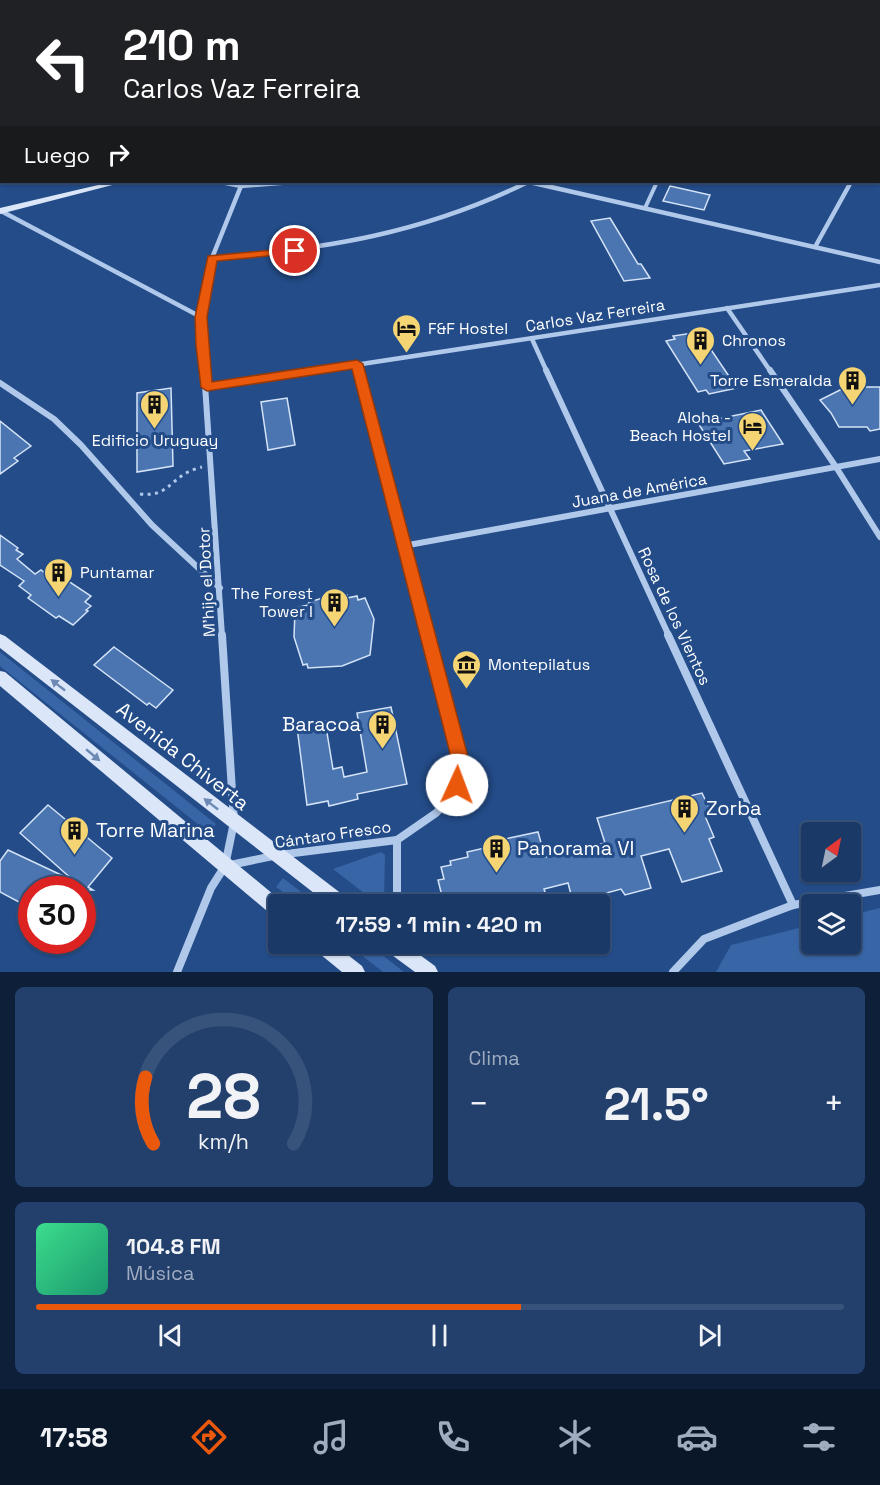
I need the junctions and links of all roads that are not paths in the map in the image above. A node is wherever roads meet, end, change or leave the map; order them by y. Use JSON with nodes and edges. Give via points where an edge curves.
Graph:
{"nodes":[{"id":1,"x":116,"y":183,"type":"edge"},
{"id":2,"x":226,"y":183,"type":"edge"},
{"id":3,"x":280,"y":183,"type":"edge"},
{"id":4,"x":527,"y":183,"type":"edge"},
{"id":5,"x":533,"y":183,"type":"edge"},
{"id":6,"x":657,"y":183,"type":"edge"},
{"id":7,"x":850,"y":183,"type":"edge"},
{"id":8,"x":241,"y":186,"type":"junction"},
{"id":9,"x":645,"y":208,"type":"junction"},
{"id":10,"x":0,"y":211,"type":"edge"},
{"id":11,"x":815,"y":247,"type":"junction"},
{"id":12,"x":212,"y":258,"type":"junction"},
{"id":13,"x":880,"y":262,"type":"edge"},
{"id":14,"x":880,"y":285,"type":"edge"},
{"id":15,"x":727,"y":308,"type":"junction"},
{"id":16,"x":201,"y":317,"type":"junction"},
{"id":17,"x":532,"y":339,"type":"junction"},
{"id":18,"x":357,"y":364,"type":"junction"},
{"id":19,"x":0,"y":383,"type":"edge"},
{"id":20,"x":207,"y":387,"type":"junction"},
{"id":21,"x":880,"y":459,"type":"edge"},
{"id":22,"x":836,"y":467,"type":"junction"},
{"id":23,"x":610,"y":509,"type":"junction"},
{"id":24,"x":880,"y":537,"type":"edge"},
{"id":25,"x":403,"y":546,"type":"junction"},
{"id":26,"x":220,"y":589,"type":"junction"},
{"id":27,"x":0,"y":640,"type":"edge"},
{"id":28,"x":0,"y":677,"type":"edge"},
{"id":29,"x":234,"y":822,"type":"junction"},
{"id":30,"x":397,"y":840,"type":"junction"},
{"id":31,"x":278,"y":855,"type":"junction"},
{"id":32,"x":225,"y":866,"type":"junction"},
{"id":33,"x":880,"y":890,"type":"edge"},
{"id":34,"x":328,"y":894,"type":"edge"},
{"id":35,"x":397,"y":894,"type":"edge"},
{"id":36,"x":268,"y":900,"type":"edge"},
{"id":37,"x":793,"y":905,"type":"junction"},
{"id":38,"x":334,"y":954,"type":"edge"},
{"id":39,"x":406,"y":954,"type":"edge"},
{"id":40,"x":177,"y":972,"type":"edge"},
{"id":41,"x":356,"y":972,"type":"edge"},
{"id":42,"x":429,"y":972,"type":"edge"},
{"id":43,"x":673,"y":972,"type":"edge"}],
"edges":[{"from":1,"to":10,"type":"street"},
{"from":2,"to":8,"type":"street"},
{"from":3,"to":8,"type":"street"},
{"from":4,"to":12,"type":"street","via":[[466,211],[382,237],[295,251]]},
{"from":5,"to":9,"type":"street"},
{"from":6,"to":9,"type":"lane"},
{"from":7,"to":11,"type":"street"},
{"from":8,"to":12,"type":"street","name":"M'hijo el Dotor"},
{"from":9,"to":11,"type":"street"},
{"from":10,"to":16,"type":"street"},
{"from":11,"to":13,"type":"street"},
{"from":12,"to":16,"type":"street","name":"M'hijo el Dotor"},
{"from":14,"to":15,"type":"street","name":"Carlos Vaz Ferreira"},
{"from":15,"to":17,"type":"street","name":"Carlos Vaz Ferreira"},
{"from":15,"to":22,"type":"street"},
{"from":16,"to":20,"type":"street","name":"M'hijo el Dotor"},
{"from":17,"to":18,"type":"street","name":"Carlos Vaz Ferreira"},
{"from":17,"to":23,"type":"street","name":"Rosa de los Vientos"},
{"from":18,"to":20,"type":"street","name":"Carlos Vaz Ferreira"},
{"from":18,"to":25,"type":"street","name":"Cántaro Fresco"},
{"from":19,"to":26,"type":"street","via":[[54,419],[152,525]]},
{"from":20,"to":26,"type":"street","name":"M'hijo el Dotor"},
{"from":21,"to":22,"type":"street","name":"Juana de América"},
{"from":22,"to":23,"type":"street","name":"Juana de América"},
{"from":22,"to":24,"type":"street"},
{"from":23,"to":25,"type":"street","name":"Juana de América"},
{"from":23,"to":37,"type":"street","name":"Rosa de los Vientos"},
{"from":25,"to":30,"type":"street","name":"Cántaro Fresco","via":[[460,770],[449,800]]},
{"from":26,"to":29,"type":"street","name":"M'hijo el Dotor"},
{"from":29,"to":27,"type":"street","name":"Avenida Chiverta","one_way":true},
{"from":28,"to":32,"type":"street","one_way":true},
{"from":29,"to":31,"type":"street","name":"Avenida Chiverta"},
{"from":29,"to":32,"type":"street","name":"M'hijo el Dotor"},
{"from":30,"to":31,"type":"street","name":"Cántaro Fresco"},
{"from":30,"to":35,"type":"street"},
{"from":31,"to":32,"type":"street","name":"Cántaro Fresco"},
{"from":31,"to":34,"type":"street","name":"Avenida Chiverta"},
{"from":32,"to":36,"type":"street"},
{"from":32,"to":40,"type":"street","name":"M'hijo el Dotor","via":[[211,888]]},
{"from":33,"to":37,"type":"street"},
{"from":37,"to":43,"type":"street","via":[[704,939]]},
{"from":38,"to":41,"type":"street"},
{"from":39,"to":42,"type":"street"}]}
